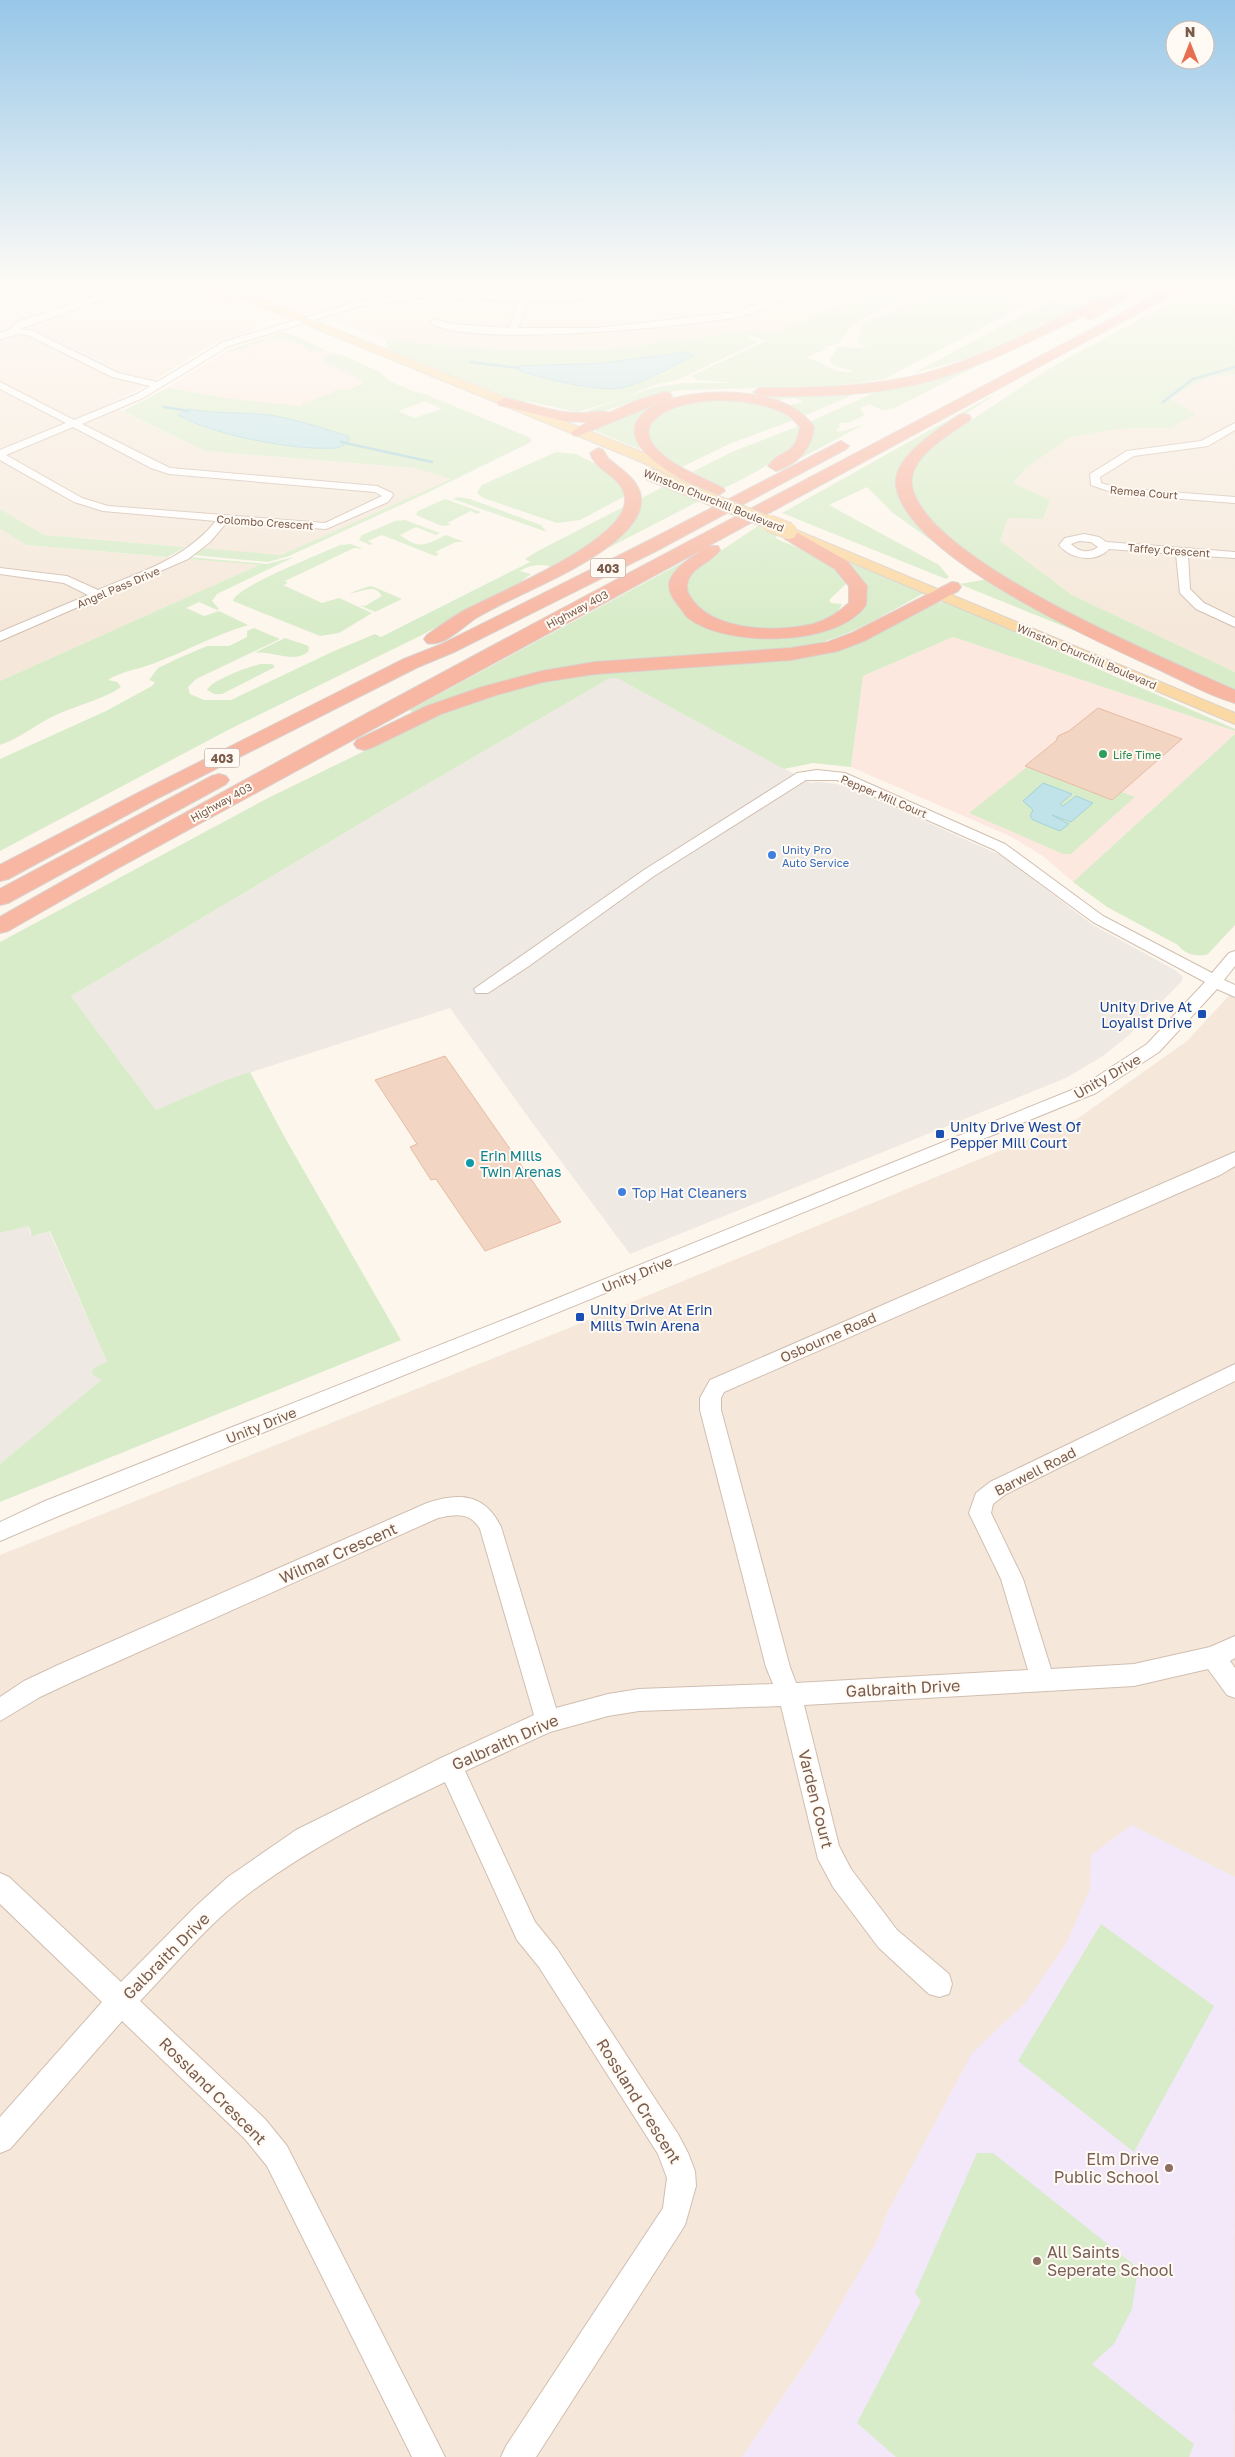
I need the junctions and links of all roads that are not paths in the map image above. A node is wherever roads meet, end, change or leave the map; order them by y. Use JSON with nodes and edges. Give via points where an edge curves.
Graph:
{"nodes":[{"id":1,"x":29,"y":400,"type":"edge"},
{"id":2,"x":133,"y":400,"type":"edge"},
{"id":3,"x":469,"y":400,"type":"edge"},
{"id":4,"x":498,"y":400,"type":"edge"},
{"id":5,"x":654,"y":400,"type":"edge"},
{"id":6,"x":692,"y":400,"type":"edge"},
{"id":7,"x":754,"y":400,"type":"edge"},
{"id":8,"x":969,"y":400,"type":"edge"},
{"id":9,"x":994,"y":400,"type":"edge"},
{"id":10,"x":504,"y":402,"type":"junction"},
{"id":11,"x":622,"y":412,"type":"junction"},
{"id":12,"x":74,"y":423,"type":"junction"},
{"id":13,"x":1235,"y":426,"type":"edge"},
{"id":14,"x":578,"y":432,"type":"junction"},
{"id":15,"x":855,"y":439,"type":"dead end"},
{"id":16,"x":598,"y":453,"type":"junction"},
{"id":17,"x":0,"y":455,"type":"edge"},
{"id":18,"x":664,"y":465,"type":"junction"},
{"id":19,"x":717,"y":491,"type":"joint"},
{"id":20,"x":1235,"y":500,"type":"edge"},
{"id":21,"x":223,"y":519,"type":"junction"},
{"id":22,"x":731,"y":527,"type":"junction"},
{"id":23,"x":795,"y":528,"type":"junction"},
{"id":24,"x":1103,"y":545,"type":"dead end"},
{"id":25,"x":1182,"y":551,"type":"junction"},
{"id":26,"x":1235,"y":555,"type":"edge"},
{"id":27,"x":0,"y":571,"type":"edge"},
{"id":28,"x":947,"y":590,"type":"junction"},
{"id":29,"x":98,"y":595,"type":"junction"},
{"id":30,"x":1235,"y":623,"type":"edge"},
{"id":31,"x":0,"y":637,"type":"edge"},
{"id":32,"x":440,"y":644,"type":"junction"},
{"id":33,"x":1235,"y":697,"type":"edge"},
{"id":34,"x":1235,"y":701,"type":"edge"},
{"id":35,"x":1235,"y":719,"type":"edge"},
{"id":36,"x":0,"y":858,"type":"edge"},
{"id":37,"x":108,"y":864,"type":"junction"},
{"id":38,"x":0,"y":874,"type":"edge"},
{"id":39,"x":0,"y":898,"type":"edge"},
{"id":40,"x":0,"y":926,"type":"edge"},
{"id":41,"x":1235,"y":956,"type":"edge"},
{"id":42,"x":1214,"y":981,"type":"junction"},
{"id":43,"x":482,"y":989,"type":"dead end"},
{"id":44,"x":1235,"y":992,"type":"edge"},
{"id":45,"x":1235,"y":1158,"type":"edge"},
{"id":46,"x":1235,"y":1372,"type":"edge"},
{"id":47,"x":0,"y":1532,"type":"edge"},
{"id":48,"x":1235,"y":1647,"type":"edge"},
{"id":49,"x":1213,"y":1657,"type":"junction"},
{"id":50,"x":1043,"y":1681,"type":"junction"},
{"id":51,"x":1235,"y":1687,"type":"edge"},
{"id":52,"x":788,"y":1695,"type":"junction"},
{"id":53,"x":0,"y":1710,"type":"edge"},
{"id":54,"x":548,"y":1721,"type":"junction"},
{"id":55,"x":450,"y":1766,"type":"junction"},
{"id":56,"x":0,"y":1886,"type":"edge"},
{"id":57,"x":939,"y":1984,"type":"dead end"},
{"id":58,"x":121,"y":2001,"type":"junction"},
{"id":59,"x":0,"y":2139,"type":"edge"},
{"id":60,"x":429,"y":2457,"type":"edge"},
{"id":61,"x":517,"y":2457,"type":"edge"}],
"edges":[{"from":1,"to":12,"type":"street"},
{"from":2,"to":12,"type":"street"},
{"from":3,"to":16,"type":"main road","name":"Winston Churchill Boulevard"},
{"from":4,"to":10,"type":"main road","name":"Winston Churchill Boulevard"},
{"from":5,"to":11,"type":"highway"},
{"from":6,"to":18,"type":"highway","via":[[676,402],[650,415],[645,421],[641,432],[648,448]]},
{"from":7,"to":32,"type":"highway","via":[[792,411],[807,427],[806,442],[792,456]]},
{"from":8,"to":22,"type":"highway","name":"Highway 403","number":"403"},
{"from":9,"to":33,"type":"highway","via":[[933,440],[913,459],[904,486],[913,512],[927,527],[987,573],[1056,613]]},
{"from":10,"to":11,"type":"highway","via":[[568,418]]},
{"from":10,"to":14,"type":"main road","name":"Winston Churchill Boulevard"},
{"from":11,"to":14,"type":"highway"},
{"from":12,"to":17,"type":"street"},
{"from":12,"to":21,"type":"street","name":"Colombo Crescent","via":[[169,471],[377,489],[388,495],[384,500],[326,526]]},
{"from":13,"to":20,"type":"street","name":"Remea Court","via":[[1204,444],[1130,453],[1094,476],[1094,481],[1104,489],[1117,491]]},
{"from":14,"to":18,"type":"main road","name":"Winston Churchill Boulevard"},
{"from":15,"to":32,"type":"highway","name":"Highway 403","number":"403","via":[[642,552]]},
{"from":16,"to":23,"type":"main road","name":"Winston Churchill Boulevard","bridge":true},
{"from":16,"to":32,"type":"highway","via":[[600,460],[619,473],[632,491],[632,511],[623,526],[606,541],[470,615]]},
{"from":17,"to":21,"type":"street","name":"Colombo Crescent","via":[[92,506]]},
{"from":18,"to":19,"type":"highway"},
{"from":19,"to":23,"type":"main road","name":"Winston Churchill Boulevard"},
{"from":21,"to":29,"type":"street","name":"Angel Pass Drive","via":[[206,540],[187,555]]},
{"from":22,"to":23,"type":"highway","via":[[731,536],[688,568],[678,580],[679,595],[689,610],[708,621],[735,630],[764,634],[793,633],[826,626],[850,612],[859,597],[854,579],[841,565],[791,536]]},
{"from":22,"to":37,"type":"highway","name":"Highway 403","number":"403"},
{"from":23,"to":28,"type":"main road","name":"Winston Churchill Boulevard"},
{"from":24,"to":25,"type":"street","name":"Taffey Crescent"},
{"from":25,"to":26,"type":"street","name":"Taffey Crescent"},
{"from":25,"to":30,"type":"street","via":[[1184,590],[1200,606]]},
{"from":27,"to":29,"type":"street","via":[[67,580]]},
{"from":28,"to":34,"type":"main road","name":"Winston Churchill Boulevard"},
{"from":28,"to":35,"type":"main road","name":"Winston Churchill Boulevard"},
{"from":28,"to":37,"type":"highway","via":[[858,637],[832,647],[791,654],[595,668],[489,691],[434,710],[358,746],[150,852]]},
{"from":29,"to":31,"type":"street","name":"Angel Pass Drive"},
{"from":32,"to":36,"type":"highway","via":[[296,703]]},
{"from":32,"to":38,"type":"highway","name":"Highway 403","number":"403","via":[[411,663]]},
{"from":32,"to":39,"type":"highway","via":[[413,672]]},
{"from":37,"to":40,"type":"highway","name":"Highway 403","number":"403"},
{"from":41,"to":42,"type":"street","name":"Unity Drive"},
{"from":42,"to":43,"type":"street","name":"Pepper Mill Court","via":[[1098,919],[1000,847],[840,776],[817,774],[802,776],[694,843]]},
{"from":42,"to":44,"type":"street","name":"Pepper Mill Court"},
{"from":42,"to":47,"type":"street","name":"Unity Drive","via":[[1153,1048],[1090,1088]]},
{"from":45,"to":52,"type":"street","name":"Osbourne Road","via":[[1214,1170],[716,1386],[709,1398],[709,1408]]},
{"from":46,"to":50,"type":"street","name":"Barwell Road","via":[[998,1488],[984,1499],[980,1513],[1012,1579]]},
{"from":48,"to":49,"type":"street","name":"Galbraith Drive"},
{"from":49,"to":50,"type":"street","name":"Galbraith Drive","via":[[1134,1675]]},
{"from":49,"to":51,"type":"street"},
{"from":50,"to":52,"type":"street","name":"Galbraith Drive"},
{"from":52,"to":54,"type":"street","name":"Galbraith Drive","via":[[639,1700],[608,1704]]},
{"from":52,"to":57,"type":"street","name":"Varden Court","via":[[797,1717],[827,1850],[834,1864],[888,1939]]},
{"from":53,"to":54,"type":"street","name":"Wilmar Crescent","via":[[32,1689],[66,1673],[435,1510],[454,1506],[470,1507],[484,1514],[490,1527]]},
{"from":54,"to":55,"type":"street","name":"Galbraith Drive"},
{"from":55,"to":58,"type":"street","name":"Galbraith Drive","via":[[342,1819],[237,1886]]},
{"from":55,"to":61,"type":"street","name":"Rossland Crescent","via":[[526,1931],[548,1958],[668,2144],[682,2171],[681,2197],[675,2215]]},
{"from":56,"to":58,"type":"street"},
{"from":58,"to":59,"type":"street","name":"Galbraith Drive"},
{"from":58,"to":60,"type":"street","name":"Rossland Crescent","via":[[255,2129],[277,2156]]}]}
